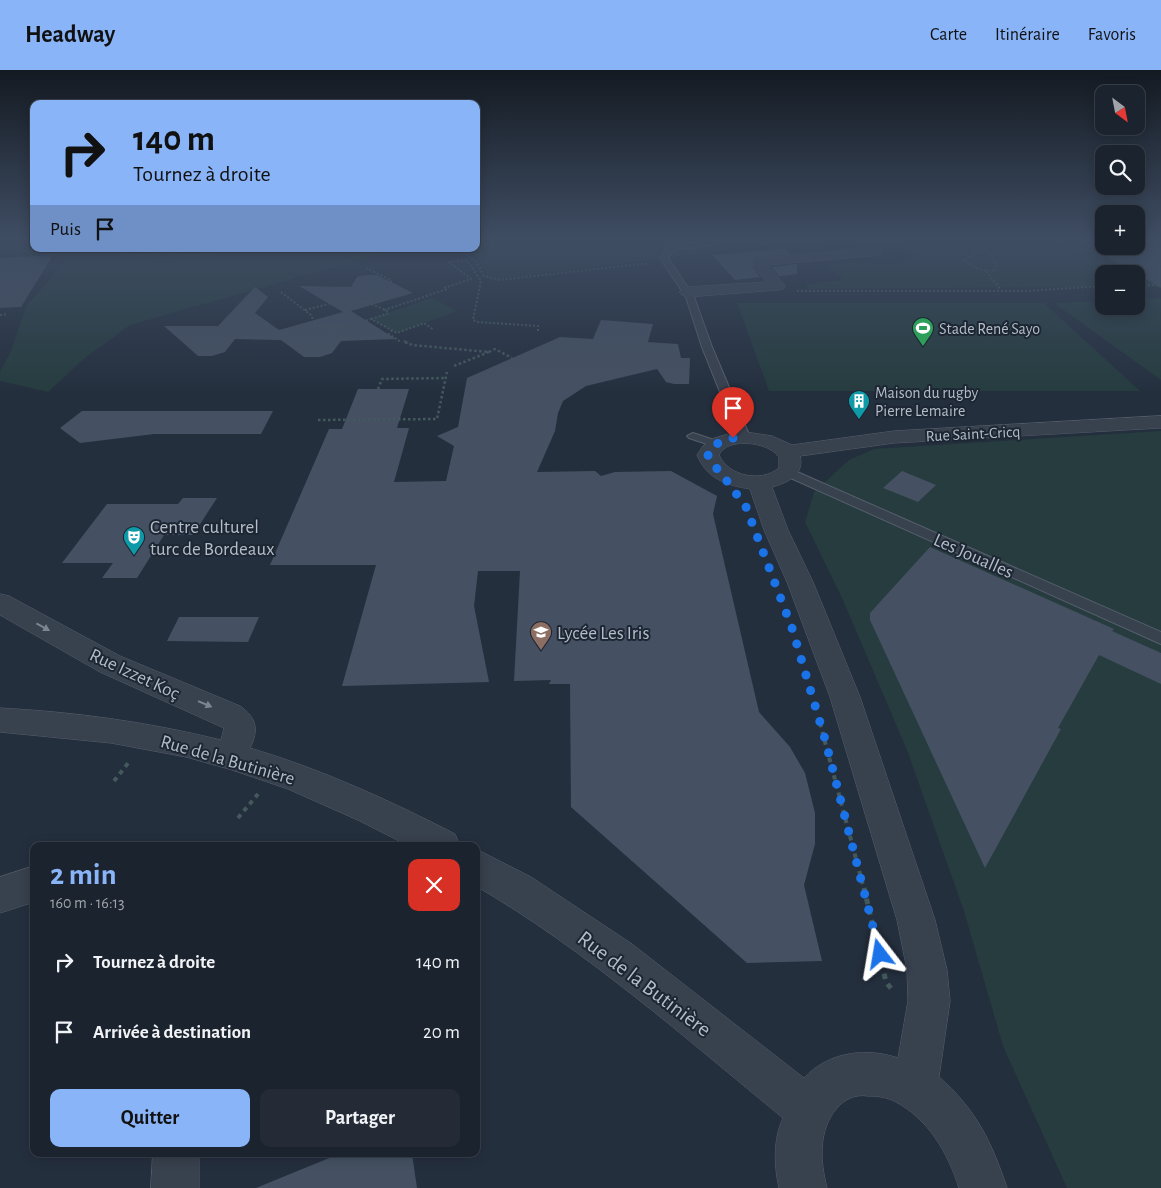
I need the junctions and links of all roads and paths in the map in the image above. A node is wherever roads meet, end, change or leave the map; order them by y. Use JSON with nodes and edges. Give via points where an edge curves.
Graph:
{"nodes":[{"id":1,"x":377,"y":289,"type":"edge"},
{"id":2,"x":448,"y":289,"type":"dead end"},
{"id":3,"x":479,"y":289,"type":"edge"},
{"id":4,"x":685,"y":289,"type":"edge"},
{"id":5,"x":730,"y":289,"type":"edge"},
{"id":6,"x":1039,"y":289,"type":"edge"},
{"id":7,"x":796,"y":291,"type":"dead end"},
{"id":8,"x":1001,"y":291,"type":"joint"},
{"id":9,"x":281,"y":292,"type":"dead end"},
{"id":10,"x":687,"y":292,"type":"junction"},
{"id":11,"x":368,"y":302,"type":"junction"},
{"id":12,"x":305,"y":310,"type":"junction"},
{"id":13,"x":384,"y":310,"type":"junction"},
{"id":14,"x":7,"y":314,"type":"dead end"},
{"id":15,"x":0,"y":315,"type":"edge"},
{"id":16,"x":371,"y":319,"type":"junction"},
{"id":17,"x":392,"y":330,"type":"junction"},
{"id":18,"x":434,"y":330,"type":"dead end"},
{"id":19,"x":538,"y":331,"type":"dead end"},
{"id":20,"x":489,"y":352,"type":"junction"},
{"id":21,"x":512,"y":358,"type":"dead end"},
{"id":22,"x":454,"y":366,"type":"dead end"},
{"id":23,"x":448,"y":372,"type":"dead end"},
{"id":24,"x":446,"y":378,"type":"junction"},
{"id":25,"x":378,"y":389,"type":"dead end"},
{"id":26,"x":318,"y":420,"type":"dead end"},
{"id":27,"x":1161,"y":422,"type":"edge"},
{"id":28,"x":692,"y":436,"type":"dead end"},
{"id":29,"x":744,"y":437,"type":"junction"},
{"id":30,"x":716,"y":444,"type":"junction"},
{"id":31,"x":778,"y":469,"type":"junction"},
{"id":32,"x":0,"y":603,"type":"edge"},
{"id":33,"x":1161,"y":638,"type":"edge"},
{"id":34,"x":0,"y":720,"type":"edge"},
{"id":35,"x":819,"y":721,"type":"dead end"},
{"id":36,"x":228,"y":756,"type":"junction"},
{"id":37,"x":434,"y":842,"type":"edge"},
{"id":38,"x":480,"y":868,"type":"edge"},
{"id":39,"x":30,"y":885,"type":"edge"},
{"id":40,"x":0,"y":895,"type":"edge"},
{"id":41,"x":928,"y":1013,"type":"junction"},
{"id":42,"x":915,"y":1087,"type":"junction"},
{"id":43,"x":807,"y":1109,"type":"junction"},
{"id":44,"x":176,"y":1157,"type":"edge"},
{"id":45,"x":800,"y":1185,"type":"edge"},
{"id":46,"x":176,"y":1188,"type":"edge"},
{"id":47,"x":983,"y":1188,"type":"edge"}],
"edges":[{"from":1,"to":11,"type":"path","via":[[370,295]]},
{"from":2,"to":13,"type":"path"},
{"from":3,"to":19,"type":"path","via":[[473,320],[538,326]]},
{"from":4,"to":10,"type":"lane"},
{"from":5,"to":10,"type":"street"},
{"from":6,"to":8,"type":"path"},
{"from":7,"to":8,"type":"path"},
{"from":9,"to":12,"type":"path"},
{"from":10,"to":29,"type":"lane"},
{"from":11,"to":12,"type":"path","via":[[343,300]]},
{"from":11,"to":13,"type":"path"},
{"from":12,"to":16,"type":"path","via":[[316,325],[326,329]]},
{"from":13,"to":16,"type":"path","via":[[389,312]]},
{"from":14,"to":15,"type":"path"},
{"from":16,"to":17,"type":"path"},
{"from":17,"to":18,"type":"path","via":[[397,333],[424,323]]},
{"from":17,"to":20,"type":"path","via":[[389,334],[412,345]]},
{"from":20,"to":21,"type":"path","via":[[495,349]]},
{"from":20,"to":22,"type":"path"},
{"from":23,"to":24,"type":"path"},
{"from":24,"to":25,"type":"path","via":[[382,379]]},
{"from":24,"to":26,"type":"path","via":[[437,419]]},
{"from":27,"to":31,"type":"street","name":"Rue Saint-Cricq","via":[[850,442]]},
{"from":28,"to":30,"type":"lane"},
{"from":29,"to":30,"type":"street"},
{"from":29,"to":31,"type":"street","via":[[768,441]]},
{"from":30,"to":31,"type":"street","name":"Rue Saint-Cricq","via":[[708,455],[714,467],[732,478]]},
{"from":31,"to":33,"type":"lane","name":"Les Joualles"},
{"from":31,"to":41,"type":"street","via":[[776,530],[824,642],[878,797],[916,920],[927,970]]},
{"from":32,"to":36,"type":"street","name":"Rue Izzet Koç","one_way":true,"via":[[110,664],[229,715],[239,722],[240,731],[239,741]]},
{"from":34,"to":36,"type":"street","name":"Rue de la Butinière","via":[[70,725],[148,736]]},
{"from":35,"to":41,"type":"path","via":[[886,982],[898,1000]]},
{"from":36,"to":37,"type":"street","name":"Rue de la Butinière","via":[[338,795]]},
{"from":38,"to":43,"type":"street","name":"Rue de la Butinière","via":[[518,890],[618,958]]},
{"from":39,"to":40,"type":"street"},
{"from":41,"to":42,"type":"street"},
{"from":42,"to":43,"type":"street","via":[[890,1076],[864,1072],[841,1076],[822,1089]]},
{"from":42,"to":47,"type":"street","via":[[939,1107],[961,1134],[976,1164]]},
{"from":43,"to":45,"type":"street","via":[[798,1140]]},
{"from":44,"to":46,"type":"street"}]}
